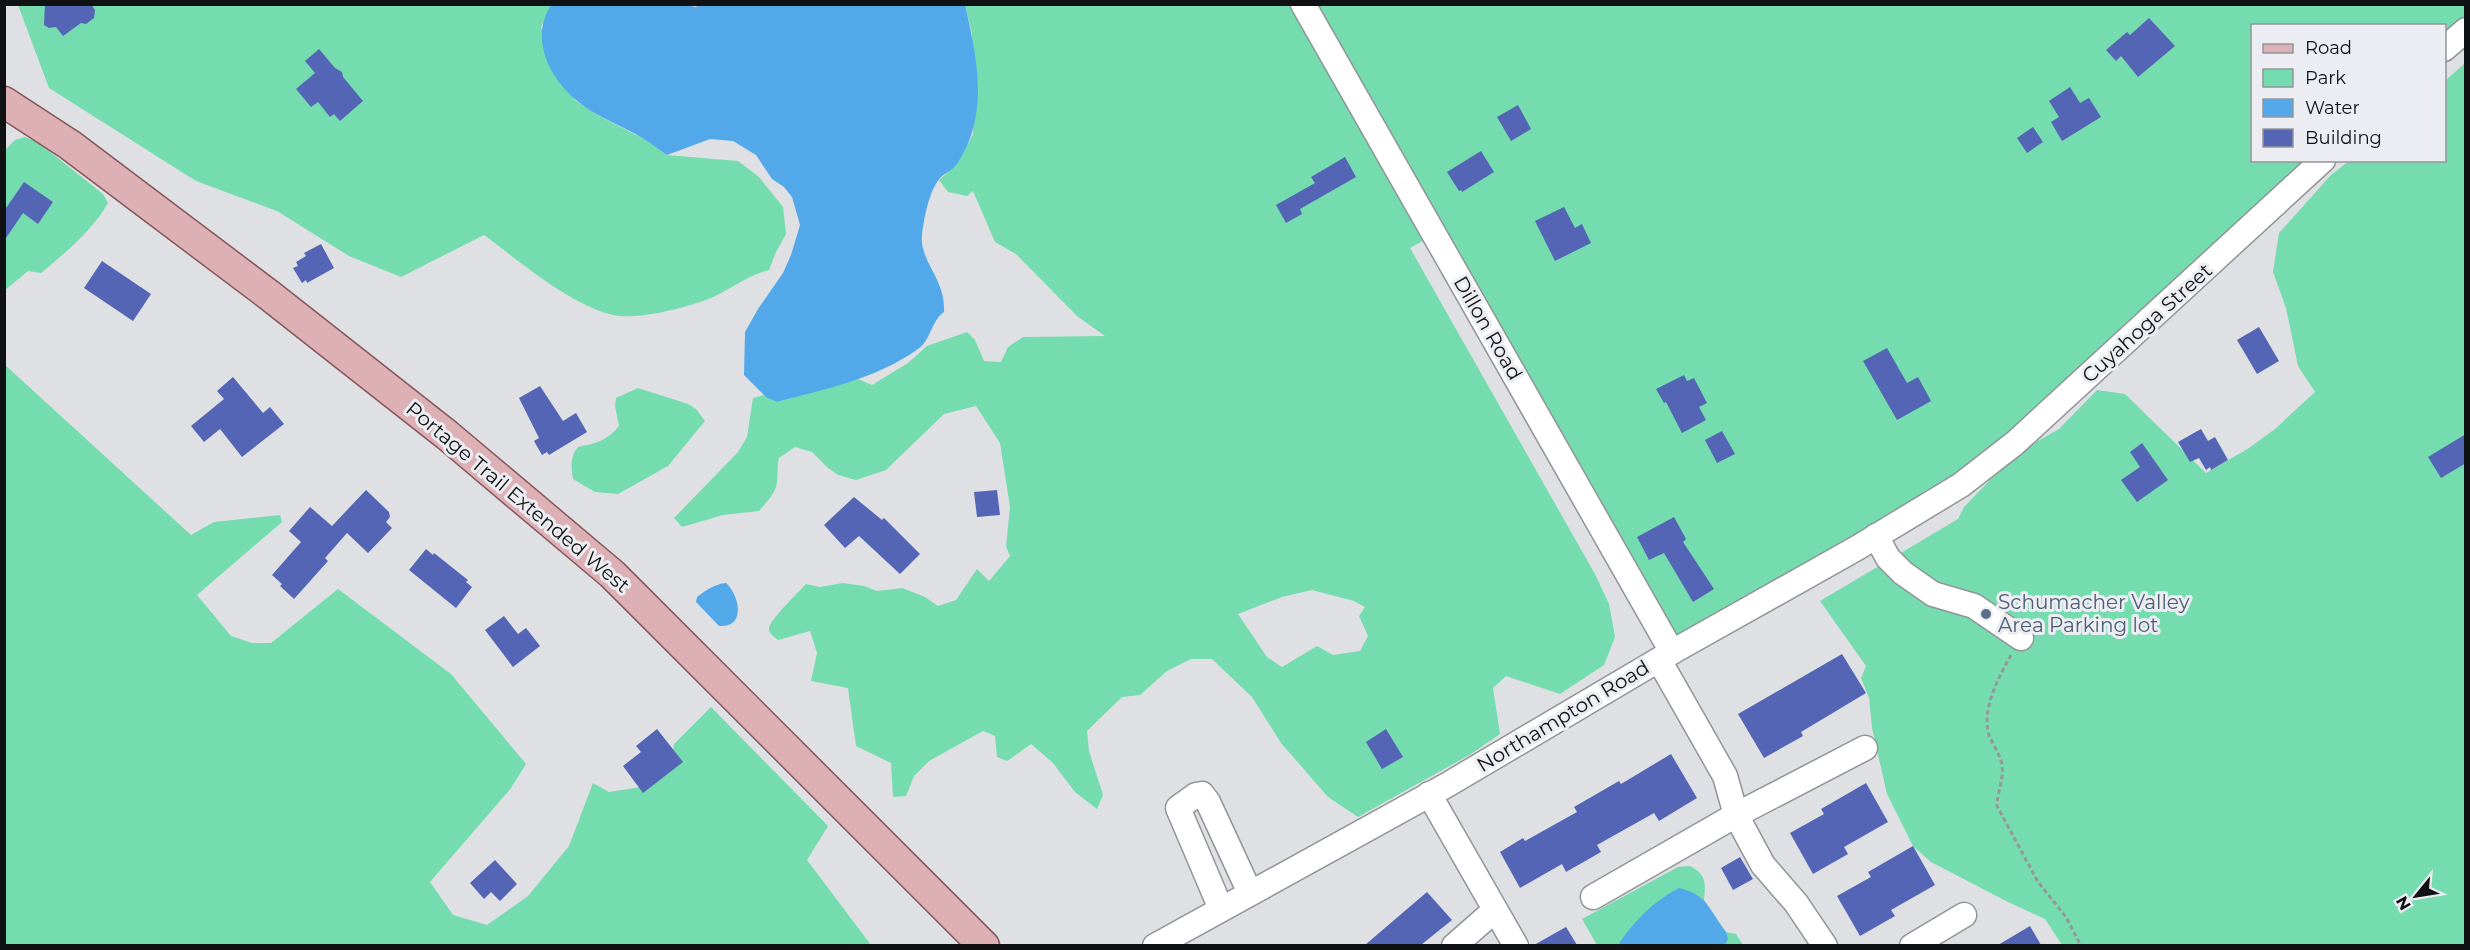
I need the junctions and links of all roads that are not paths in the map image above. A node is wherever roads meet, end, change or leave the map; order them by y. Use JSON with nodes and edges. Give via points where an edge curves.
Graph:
{"nodes":[{"id":1,"x":1303,"y":4,"type":"edge"},
{"id":2,"x":2466,"y":30,"type":"edge"},
{"id":3,"x":2446,"y":47,"type":"edge"},
{"id":4,"x":4,"y":102,"type":"edge"},
{"id":5,"x":2321,"y":162,"type":"edge"},
{"id":6,"x":1967,"y":480,"type":"joint"},
{"id":7,"x":1876,"y":536,"type":"junction"},
{"id":8,"x":2021,"y":638,"type":"road end"},
{"id":9,"x":1665,"y":656,"type":"junction"},
{"id":10,"x":1865,"y":748,"type":"dead end"},
{"id":11,"x":1430,"y":794,"type":"junction"},
{"id":12,"x":1736,"y":815,"type":"junction"},
{"id":13,"x":1250,"y":893,"type":"junction"},
{"id":14,"x":1593,"y":897,"type":"dead end"},
{"id":15,"x":1221,"y":909,"type":"junction"},
{"id":16,"x":1495,"y":910,"type":"junction"},
{"id":17,"x":1964,"y":915,"type":"dead end"},
{"id":18,"x":984,"y":945,"type":"edge"},
{"id":19,"x":1155,"y":945,"type":"edge"},
{"id":20,"x":1454,"y":945,"type":"edge"},
{"id":21,"x":1516,"y":945,"type":"edge"},
{"id":22,"x":1825,"y":945,"type":"edge"},
{"id":23,"x":1912,"y":945,"type":"edge"}],
"edges":[{"from":1,"to":9,"type":"street","name":"Dillon Road"},
{"from":2,"to":3,"type":"street"},
{"from":4,"to":18,"type":"main road","name":"Portage Trail Extended West","via":[[79,152],[269,295],[447,435],[612,574]]},
{"from":5,"to":6,"type":"street","name":"Cuyahoga Street","via":[[2015,443]]},
{"from":6,"to":7,"type":"street","name":"Northampton Road"},
{"from":7,"to":8,"type":"street","via":[[1888,558],[1903,573],[1934,594],[1974,606]]},
{"from":7,"to":9,"type":"street","name":"Northampton Road"},
{"from":9,"to":11,"type":"street","name":"Northampton Road"},
{"from":9,"to":12,"type":"street","name":"Dillon Road","via":[[1725,776]]},
{"from":10,"to":12,"type":"street"},
{"from":11,"to":13,"type":"street","name":"Northampton Road"},
{"from":11,"to":16,"type":"street"},
{"from":12,"to":14,"type":"street"},
{"from":12,"to":22,"type":"street","name":"Dillon Road","via":[[1763,865]]},
{"from":13,"to":15,"type":"street","name":"Northampton Road"},
{"from":13,"to":15,"type":"street","via":[[1208,802],[1202,794],[1196,795],[1178,808]]},
{"from":15,"to":19,"type":"street","name":"Northampton Road"},
{"from":16,"to":20,"type":"street"},
{"from":16,"to":21,"type":"street"},
{"from":17,"to":23,"type":"street"}]}
